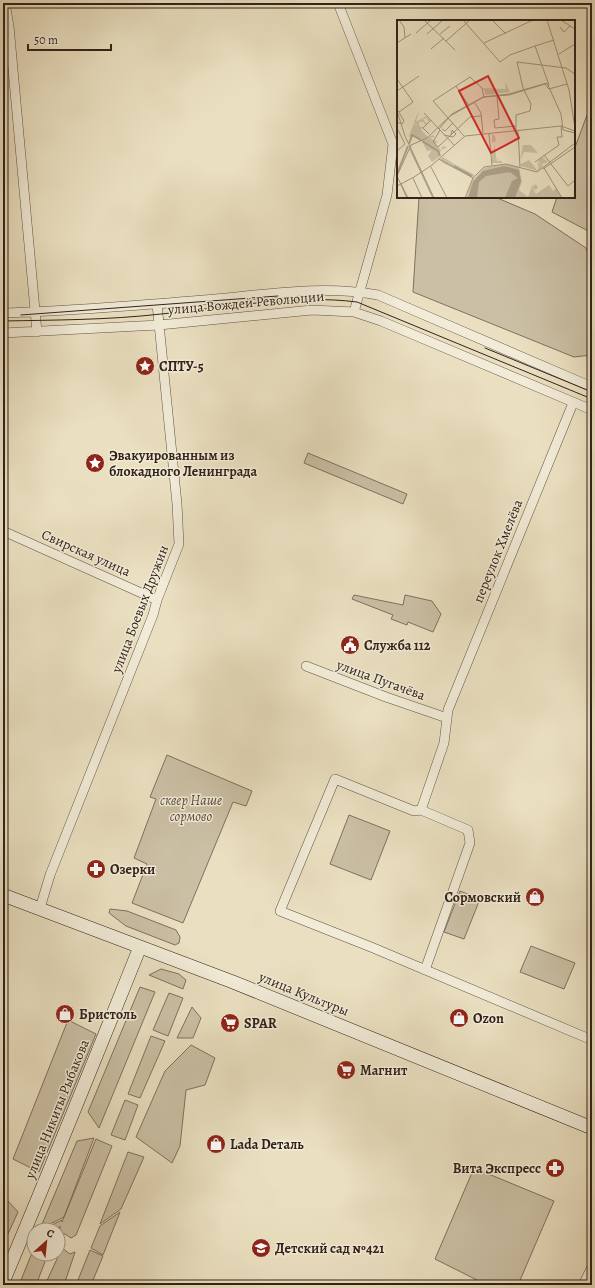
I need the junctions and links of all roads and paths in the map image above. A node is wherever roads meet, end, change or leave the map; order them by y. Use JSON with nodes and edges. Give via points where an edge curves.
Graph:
{"nodes":[{"id":1,"x":5,"y":3,"type":"edge"},
{"id":2,"x":338,"y":3,"type":"edge"},
{"id":3,"x":360,"y":292,"type":"junction"},
{"id":4,"x":157,"y":304,"type":"junction"},
{"id":5,"x":36,"y":312,"type":"junction"},
{"id":6,"x":354,"y":312,"type":"junction"},
{"id":7,"x":3,"y":313,"type":"edge"},
{"id":8,"x":159,"y":325,"type":"junction"},
{"id":9,"x":37,"y":332,"type":"junction"},
{"id":10,"x":3,"y":333,"type":"edge"},
{"id":11,"x":592,"y":387,"type":"edge"},
{"id":12,"x":573,"y":403,"type":"junction"},
{"id":13,"x":592,"y":410,"type":"edge"},
{"id":14,"x":3,"y":531,"type":"edge"},
{"id":15,"x":157,"y":600,"type":"junction"},
{"id":16,"x":306,"y":666,"type":"dead end"},
{"id":17,"x":448,"y":714,"type":"junction"},
{"id":18,"x":421,"y":810,"type":"junction"},
{"id":19,"x":3,"y":895,"type":"edge"},
{"id":20,"x":40,"y":908,"type":"junction"},
{"id":21,"x":140,"y":947,"type":"junction"},
{"id":22,"x":424,"y":970,"type":"junction"},
{"id":23,"x":592,"y":1040,"type":"edge"},
{"id":24,"x":592,"y":1128,"type":"edge"},
{"id":25,"x":592,"y":1267,"type":"edge"},
{"id":26,"x":3,"y":1282,"type":"edge"},
{"id":27,"x":583,"y":1285,"type":"edge"}],
"edges":[{"from":1,"to":5,"type":"street"},
{"from":2,"to":3,"type":"street","via":[[393,144],[388,195]]},
{"from":3,"to":4,"type":"street","name":"улица Вождей Революции","via":[[322,290]]},
{"from":3,"to":6,"type":"street"},
{"from":3,"to":11,"type":"street","name":"улица Вождей Революции","via":[[378,295]]},
{"from":4,"to":5,"type":"street","name":"улица Вождей Революции"},
{"from":4,"to":8,"type":"street","name":"улица Боевых Дружин"},
{"from":5,"to":7,"type":"street","name":"улица Вождей Революции"},
{"from":5,"to":9,"type":"street"},
{"from":6,"to":8,"type":"street","name":"улица Вождей Революции","via":[[312,310]]},
{"from":6,"to":12,"type":"street","name":"улица Вождей Революции","via":[[381,321]]},
{"from":8,"to":9,"type":"street","name":"улица Вождей Революции"},
{"from":8,"to":15,"type":"street","name":"улица Боевых Дружин","via":[[179,544]]},
{"from":9,"to":10,"type":"street","name":"улица Вождей Революции"},
{"from":12,"to":13,"type":"street","name":"улица Вождей Революции"},
{"from":12,"to":17,"type":"street","name":"переулок Хмелёва"},
{"from":14,"to":15,"type":"street","name":"Свирская улица"},
{"from":15,"to":20,"type":"street","name":"улица Боевых Дружин","via":[[50,876]]},
{"from":16,"to":17,"type":"street","name":"улица Пугачёва","via":[[386,697]]},
{"from":17,"to":18,"type":"street","name":"переулок Хмелёва","via":[[444,744]]},
{"from":18,"to":22,"type":"street","via":[[468,830],[470,843]]},
{"from":18,"to":22,"type":"street","via":[[414,812],[335,779],[280,911]]},
{"from":19,"to":20,"type":"main road","name":"улица Культуры"},
{"from":20,"to":21,"type":"main road","name":"улица Культуры"},
{"from":21,"to":24,"type":"main road","name":"улица Культуры"},
{"from":21,"to":26,"type":"main road","name":"улица Никиты Рыбакова","via":[[110,1017],[71,1122]]},
{"from":22,"to":23,"type":"street"},
{"from":25,"to":27,"type":"street"}]}
